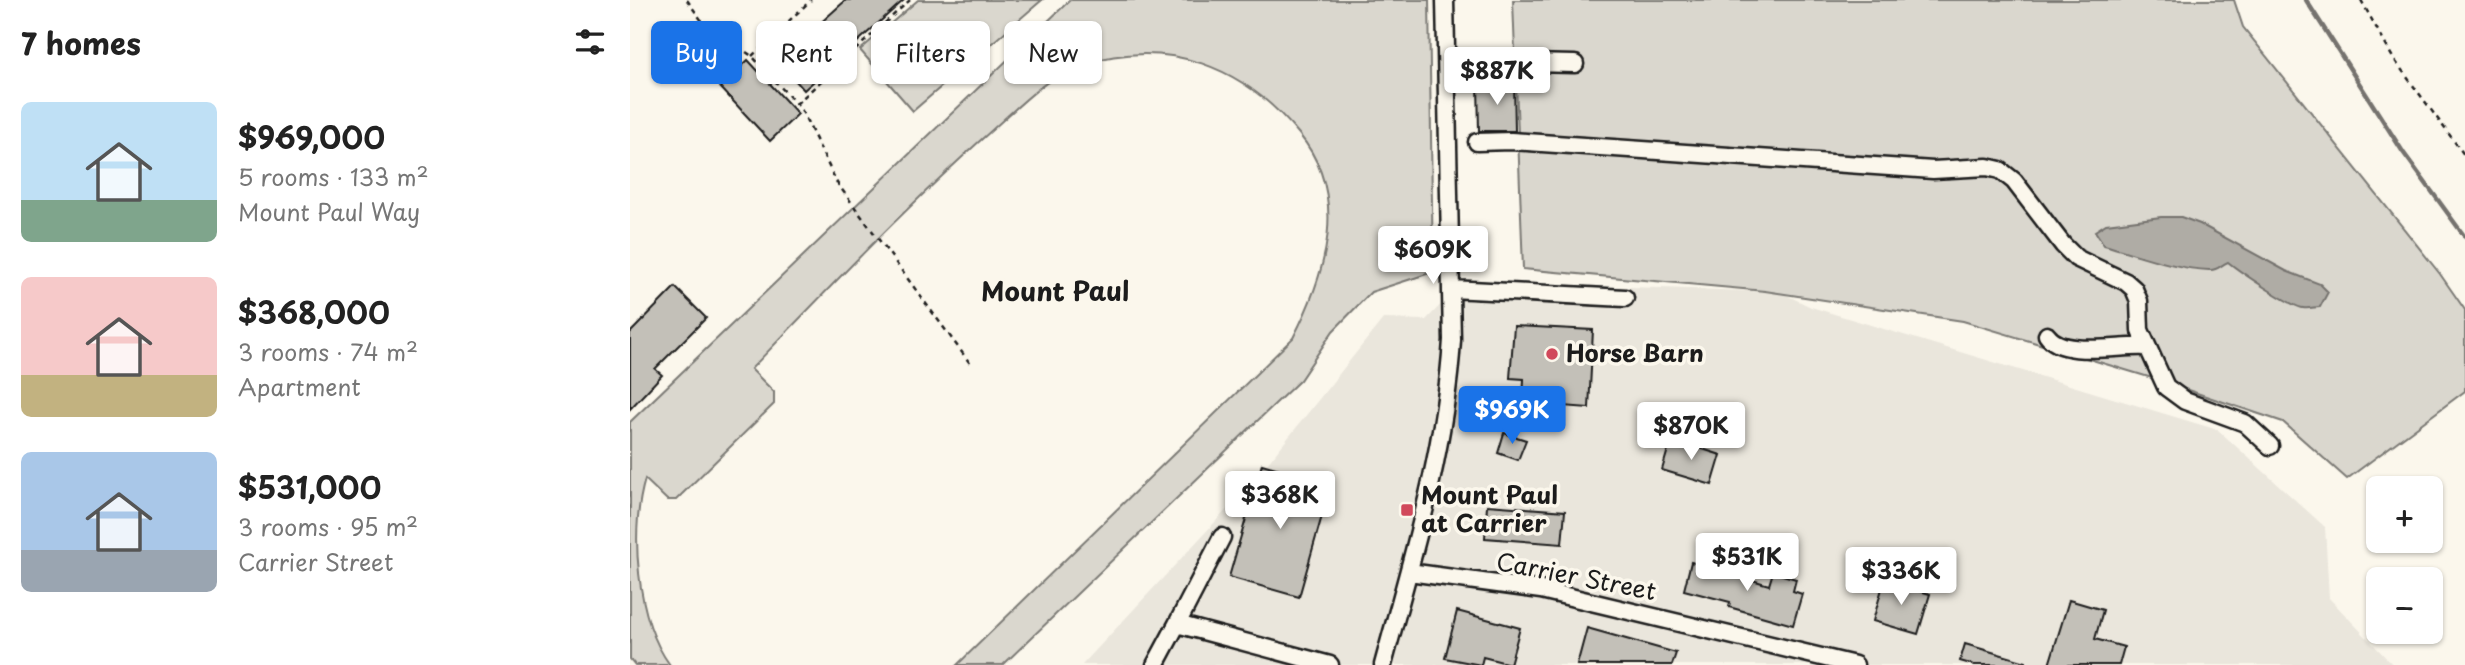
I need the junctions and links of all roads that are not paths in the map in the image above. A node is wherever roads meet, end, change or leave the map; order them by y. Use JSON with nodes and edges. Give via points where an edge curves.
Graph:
{"nodes":[{"id":1,"x":1445,"y":0,"type":"edge"},
{"id":2,"x":1476,"y":62,"type":"dead end"},
{"id":3,"x":1575,"y":64,"type":"dead end"},
{"id":4,"x":1477,"y":142,"type":"dead end"},
{"id":5,"x":1451,"y":289,"type":"junction"},
{"id":6,"x":1625,"y":298,"type":"dead end"},
{"id":7,"x":2047,"y":334,"type":"dead end"},
{"id":8,"x":2146,"y":347,"type":"junction"},
{"id":9,"x":2270,"y":446,"type":"dead end"},
{"id":10,"x":1222,"y":537,"type":"dead end"},
{"id":11,"x":1409,"y":572,"type":"junction"},
{"id":12,"x":1177,"y":624,"type":"junction"},
{"id":13,"x":1155,"y":665,"type":"edge"},
{"id":14,"x":1330,"y":665,"type":"edge"},
{"id":15,"x":1383,"y":665,"type":"edge"},
{"id":16,"x":1855,"y":665,"type":"edge"}],
"edges":[{"from":1,"to":5,"type":"street"},
{"from":2,"to":3,"type":"street"},
{"from":4,"to":8,"type":"street","via":[[1933,170],[1987,167],[2014,181],[2077,258],[2134,289]]},
{"from":5,"to":6,"type":"street"},
{"from":5,"to":11,"type":"street","via":[[1452,340],[1442,435]]},
{"from":7,"to":8,"type":"street","via":[[2055,344],[2069,348]]},
{"from":8,"to":9,"type":"street","via":[[2159,377],[2174,394],[2245,423]]},
{"from":10,"to":12,"type":"street"},
{"from":11,"to":15,"type":"street"},
{"from":11,"to":16,"type":"street","name":"Carrier Street","via":[[1541,590]]},
{"from":12,"to":13,"type":"street"},
{"from":12,"to":14,"type":"street"}]}
